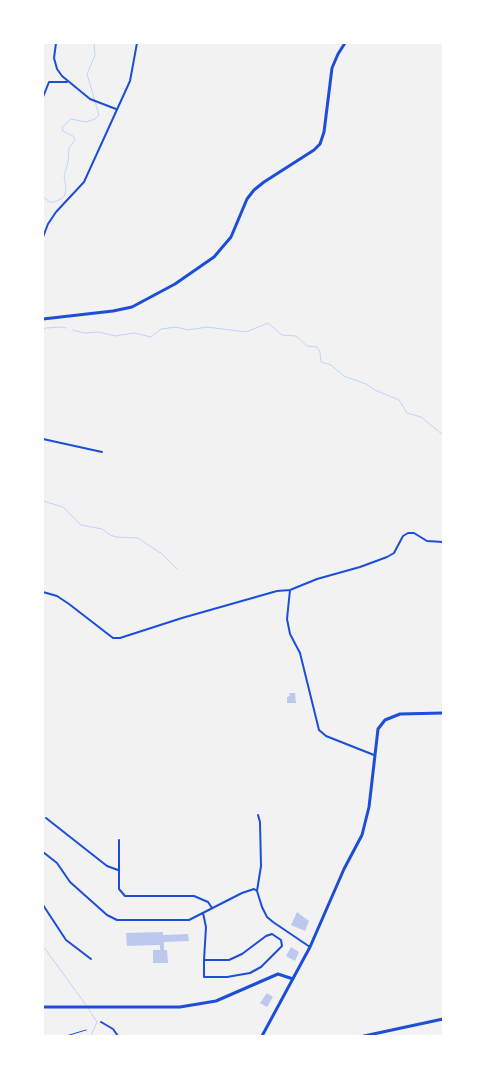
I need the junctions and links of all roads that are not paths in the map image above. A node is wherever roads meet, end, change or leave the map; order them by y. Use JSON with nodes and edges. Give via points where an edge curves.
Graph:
{"nodes":[{"id":1,"x":56,"y":43,"type":"edge"},
{"id":2,"x":138,"y":43,"type":"edge"},
{"id":3,"x":345,"y":43,"type":"edge"},
{"id":4,"x":68,"y":82,"type":"junction"},
{"id":5,"x":43,"y":97,"type":"edge"},
{"id":6,"x":116,"y":109,"type":"junction"},
{"id":7,"x":43,"y":238,"type":"edge"},
{"id":8,"x":43,"y":318,"type":"edge"},
{"id":9,"x":43,"y":439,"type":"edge"},
{"id":10,"x":102,"y":452,"type":"dead end"},
{"id":11,"x":443,"y":542,"type":"edge"},
{"id":12,"x":290,"y":590,"type":"junction"},
{"id":13,"x":43,"y":592,"type":"edge"},
{"id":14,"x":443,"y":713,"type":"edge"},
{"id":15,"x":374,"y":755,"type":"junction"},
{"id":16,"x":258,"y":816,"type":"dead end"},
{"id":17,"x":46,"y":818,"type":"dead end"},
{"id":18,"x":119,"y":840,"type":"dead end"},
{"id":19,"x":43,"y":852,"type":"edge"},
{"id":20,"x":118,"y":870,"type":"junction"},
{"id":21,"x":257,"y":890,"type":"junction"},
{"id":22,"x":43,"y":905,"type":"edge"},
{"id":23,"x":212,"y":908,"type":"junction"},
{"id":24,"x":203,"y":913,"type":"junction"},
{"id":25,"x":310,"y":947,"type":"junction"},
{"id":26,"x":90,"y":959,"type":"dead end"},
{"id":27,"x":204,"y":960,"type":"junction"},
{"id":28,"x":293,"y":979,"type":"junction"},
{"id":29,"x":43,"y":1007,"type":"edge"},
{"id":30,"x":443,"y":1019,"type":"edge"},
{"id":31,"x":101,"y":1022,"type":"dead end"},
{"id":32,"x":86,"y":1030,"type":"dead end"},
{"id":33,"x":66,"y":1036,"type":"edge"},
{"id":34,"x":118,"y":1036,"type":"edge"},
{"id":35,"x":262,"y":1036,"type":"edge"},
{"id":36,"x":364,"y":1036,"type":"edge"}],
"edges":[{"from":1,"to":4,"type":"street","via":[[54,58],[57,69]]},
{"from":2,"to":6,"type":"street","via":[[130,80]]},
{"from":3,"to":8,"type":"street","via":[[332,68],[324,132],[320,144],[254,190],[230,237],[214,257],[175,284],[132,306],[113,311]]},
{"from":4,"to":5,"type":"street","via":[[49,82]]},
{"from":4,"to":6,"type":"street","via":[[90,99]]},
{"from":6,"to":7,"type":"street","via":[[84,182],[56,212]]},
{"from":9,"to":10,"type":"street"},
{"from":11,"to":12,"type":"street","via":[[427,541],[414,533],[408,533],[403,536],[394,553],[386,557]]},
{"from":12,"to":13,"type":"street","via":[[277,591],[182,618],[130,636],[113,638],[57,596]]},
{"from":12,"to":15,"type":"street","via":[[287,619],[290,634],[300,653],[319,730],[326,736]]},
{"from":14,"to":15,"type":"street","via":[[400,714],[390,717],[376,734]]},
{"from":15,"to":25,"type":"street","via":[[369,807],[362,835],[344,869]]},
{"from":16,"to":21,"type":"street","via":[[261,866]]},
{"from":17,"to":20,"type":"street","via":[[107,866]]},
{"from":18,"to":20,"type":"street"},
{"from":19,"to":24,"type":"street","via":[[57,863],[70,882],[114,919],[189,920]]},
{"from":20,"to":23,"type":"street","via":[[119,890],[126,896],[194,896],[208,902]]},
{"from":21,"to":23,"type":"street","via":[[246,891]]},
{"from":21,"to":25,"type":"street","via":[[267,917]]},
{"from":22,"to":26,"type":"street","via":[[66,940]]},
{"from":23,"to":24,"type":"street"},
{"from":24,"to":27,"type":"street","via":[[206,926]]},
{"from":25,"to":28,"type":"street"},
{"from":27,"to":27,"type":"street","via":[[204,977],[228,977],[250,973],[261,967],[277,952],[282,946],[281,940],[272,934],[228,960]]},
{"from":28,"to":29,"type":"street","via":[[278,974],[216,1000],[188,1006]]},
{"from":28,"to":35,"type":"street"},
{"from":30,"to":36,"type":"street"},
{"from":31,"to":34,"type":"street","via":[[113,1029]]},
{"from":32,"to":33,"type":"lane"}]}
